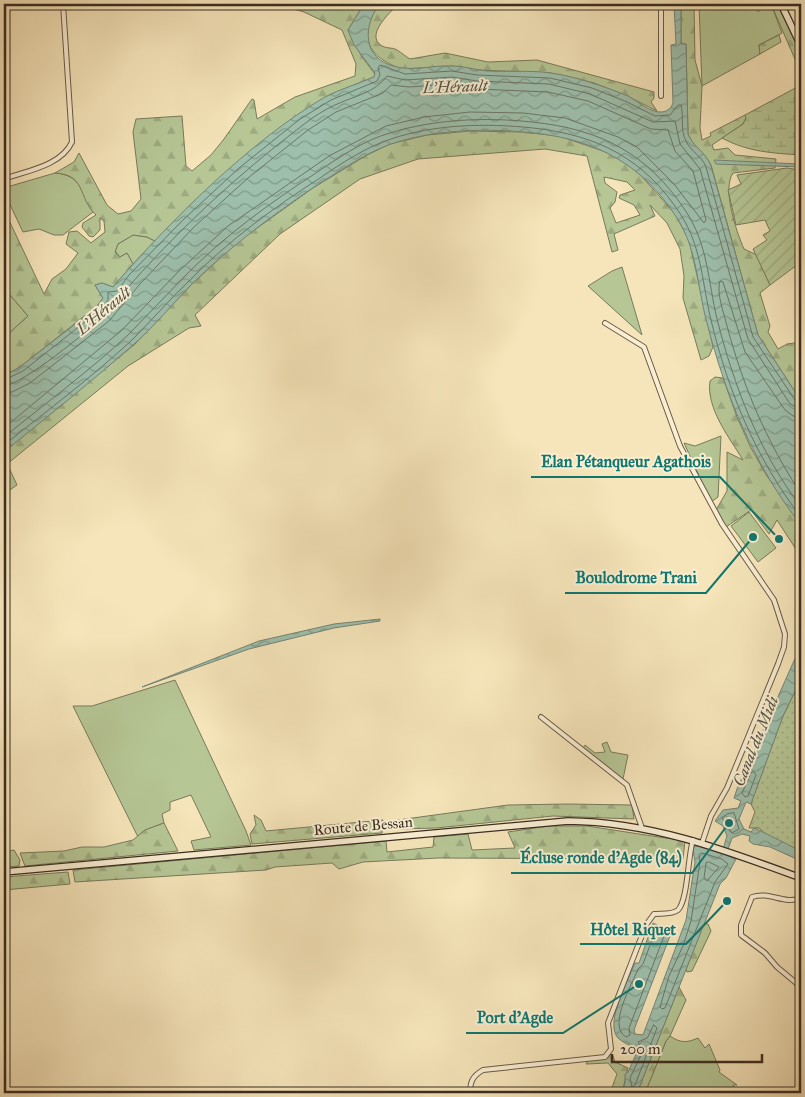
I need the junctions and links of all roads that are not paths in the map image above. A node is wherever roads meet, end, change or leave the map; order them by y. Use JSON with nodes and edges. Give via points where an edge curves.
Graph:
{"nodes":[{"id":1,"x":63,"y":4,"type":"edge"},
{"id":2,"x":661,"y":4,"type":"edge"},
{"id":3,"x":781,"y":4,"type":"edge"},
{"id":4,"x":801,"y":46,"type":"edge"},
{"id":5,"x":662,"y":96,"type":"dead end"},
{"id":6,"x":4,"y":179,"type":"edge"},
{"id":7,"x":605,"y":323,"type":"dead end"},
{"id":8,"x":542,"y":717,"type":"dead end"},
{"id":9,"x":640,"y":828,"type":"junction"},
{"id":10,"x":693,"y":840,"type":"junction"},
{"id":11,"x":702,"y":843,"type":"junction"},
{"id":12,"x":4,"y":872,"type":"edge"},
{"id":13,"x":801,"y":878,"type":"edge"},
{"id":14,"x":801,"y":898,"type":"edge"},
{"id":15,"x":801,"y":987,"type":"edge"},
{"id":16,"x":470,"y":1093,"type":"edge"}],
"edges":[{"from":1,"to":6,"type":"street","via":[[72,142],[66,153],[54,161]]},
{"from":2,"to":5,"type":"street"},
{"from":3,"to":4,"type":"main road"},
{"from":7,"to":11,"type":"street","via":[[644,346],[680,446],[722,524],[774,600],[784,627],[784,647],[778,664]]},
{"from":8,"to":9,"type":"street","via":[[627,785]]},
{"from":9,"to":10,"type":"main road","name":"Route de Bessan"},
{"from":9,"to":12,"type":"main road","name":"Route de Bessan","via":[[576,821]]},
{"from":10,"to":11,"type":"main road","name":"Route de Bessan"},
{"from":10,"to":16,"type":"street","via":[[681,905],[672,913],[654,914],[646,925],[608,1023],[610,1054],[483,1070],[474,1075]]},
{"from":11,"to":13,"type":"main road","name":"Route de Bessan"},
{"from":14,"to":15,"type":"street","via":[[788,902],[774,896],[752,897],[740,928],[742,937]]}]}
